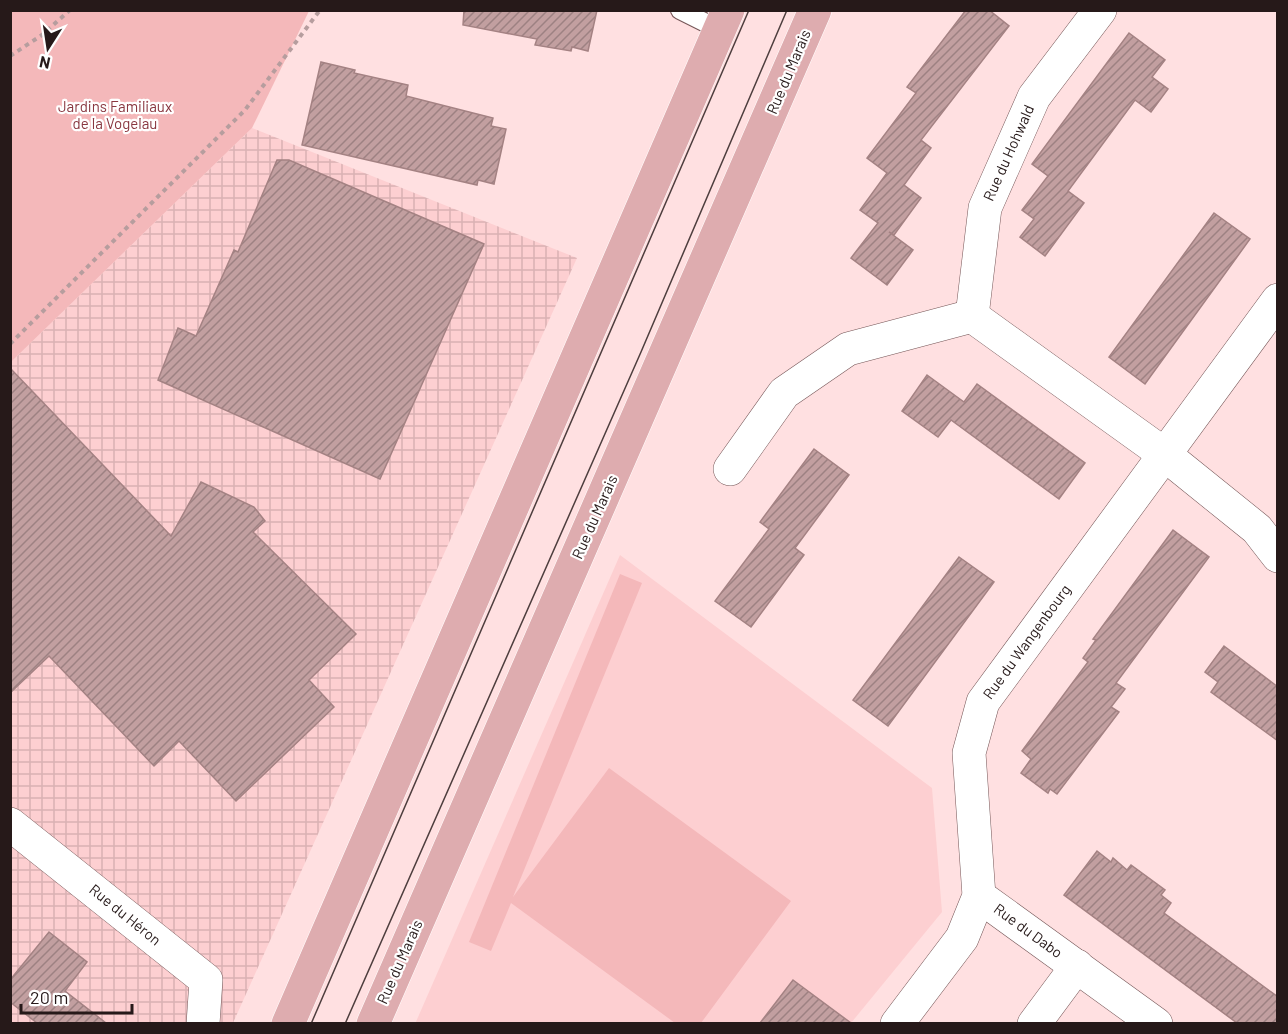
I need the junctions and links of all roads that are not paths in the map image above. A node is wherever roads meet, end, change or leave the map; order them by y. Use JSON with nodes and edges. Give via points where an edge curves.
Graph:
{"nodes":[{"id":1,"x":680,"y":10,"type":"edge"},
{"id":2,"x":815,"y":10,"type":"edge"},
{"id":3,"x":1100,"y":10,"type":"edge"},
{"id":4,"x":724,"y":20,"type":"edge"},
{"id":5,"x":1278,"y":300,"type":"edge"},
{"id":6,"x":972,"y":316,"type":"junction"},
{"id":7,"x":1164,"y":454,"type":"junction"},
{"id":8,"x":730,"y":469,"type":"dead end"},
{"id":9,"x":1278,"y":556,"type":"edge"},
{"id":10,"x":10,"y":824,"type":"edge"},
{"id":11,"x":979,"y":896,"type":"junction"},
{"id":12,"x":1077,"y":966,"type":"junction"},
{"id":13,"x":203,"y":1023,"type":"edge"},
{"id":14,"x":288,"y":1023,"type":"edge"},
{"id":15,"x":373,"y":1023,"type":"edge"},
{"id":16,"x":897,"y":1023,"type":"edge"},
{"id":17,"x":1034,"y":1023,"type":"edge"},
{"id":18,"x":1156,"y":1023,"type":"edge"}],
"edges":[{"from":1,"to":4,"type":"lane"},
{"from":2,"to":15,"type":"main road","name":"Rue du Marais"},
{"from":3,"to":6,"type":"street","name":"Rue du Hohwald","via":[[1034,96],[985,208]]},
{"from":4,"to":14,"type":"main road"},
{"from":5,"to":7,"type":"street","name":"Rue du Wangenbourg"},
{"from":6,"to":7,"type":"street"},
{"from":6,"to":8,"type":"street","via":[[849,349],[784,393]]},
{"from":7,"to":9,"type":"street","via":[[1257,529]]},
{"from":7,"to":11,"type":"street","name":"Rue du Wangenbourg","via":[[983,702],[969,753]]},
{"from":10,"to":13,"type":"street","name":"Rue du Héron","via":[[206,980]]},
{"from":11,"to":12,"type":"street","name":"Rue du Dabo"},
{"from":11,"to":16,"type":"street","name":"Rue du Wangenbourg","via":[[962,938]]},
{"from":12,"to":17,"type":"street","name":"Rue du Dabo"},
{"from":12,"to":18,"type":"street","name":"Rue du Dabo"}]}
